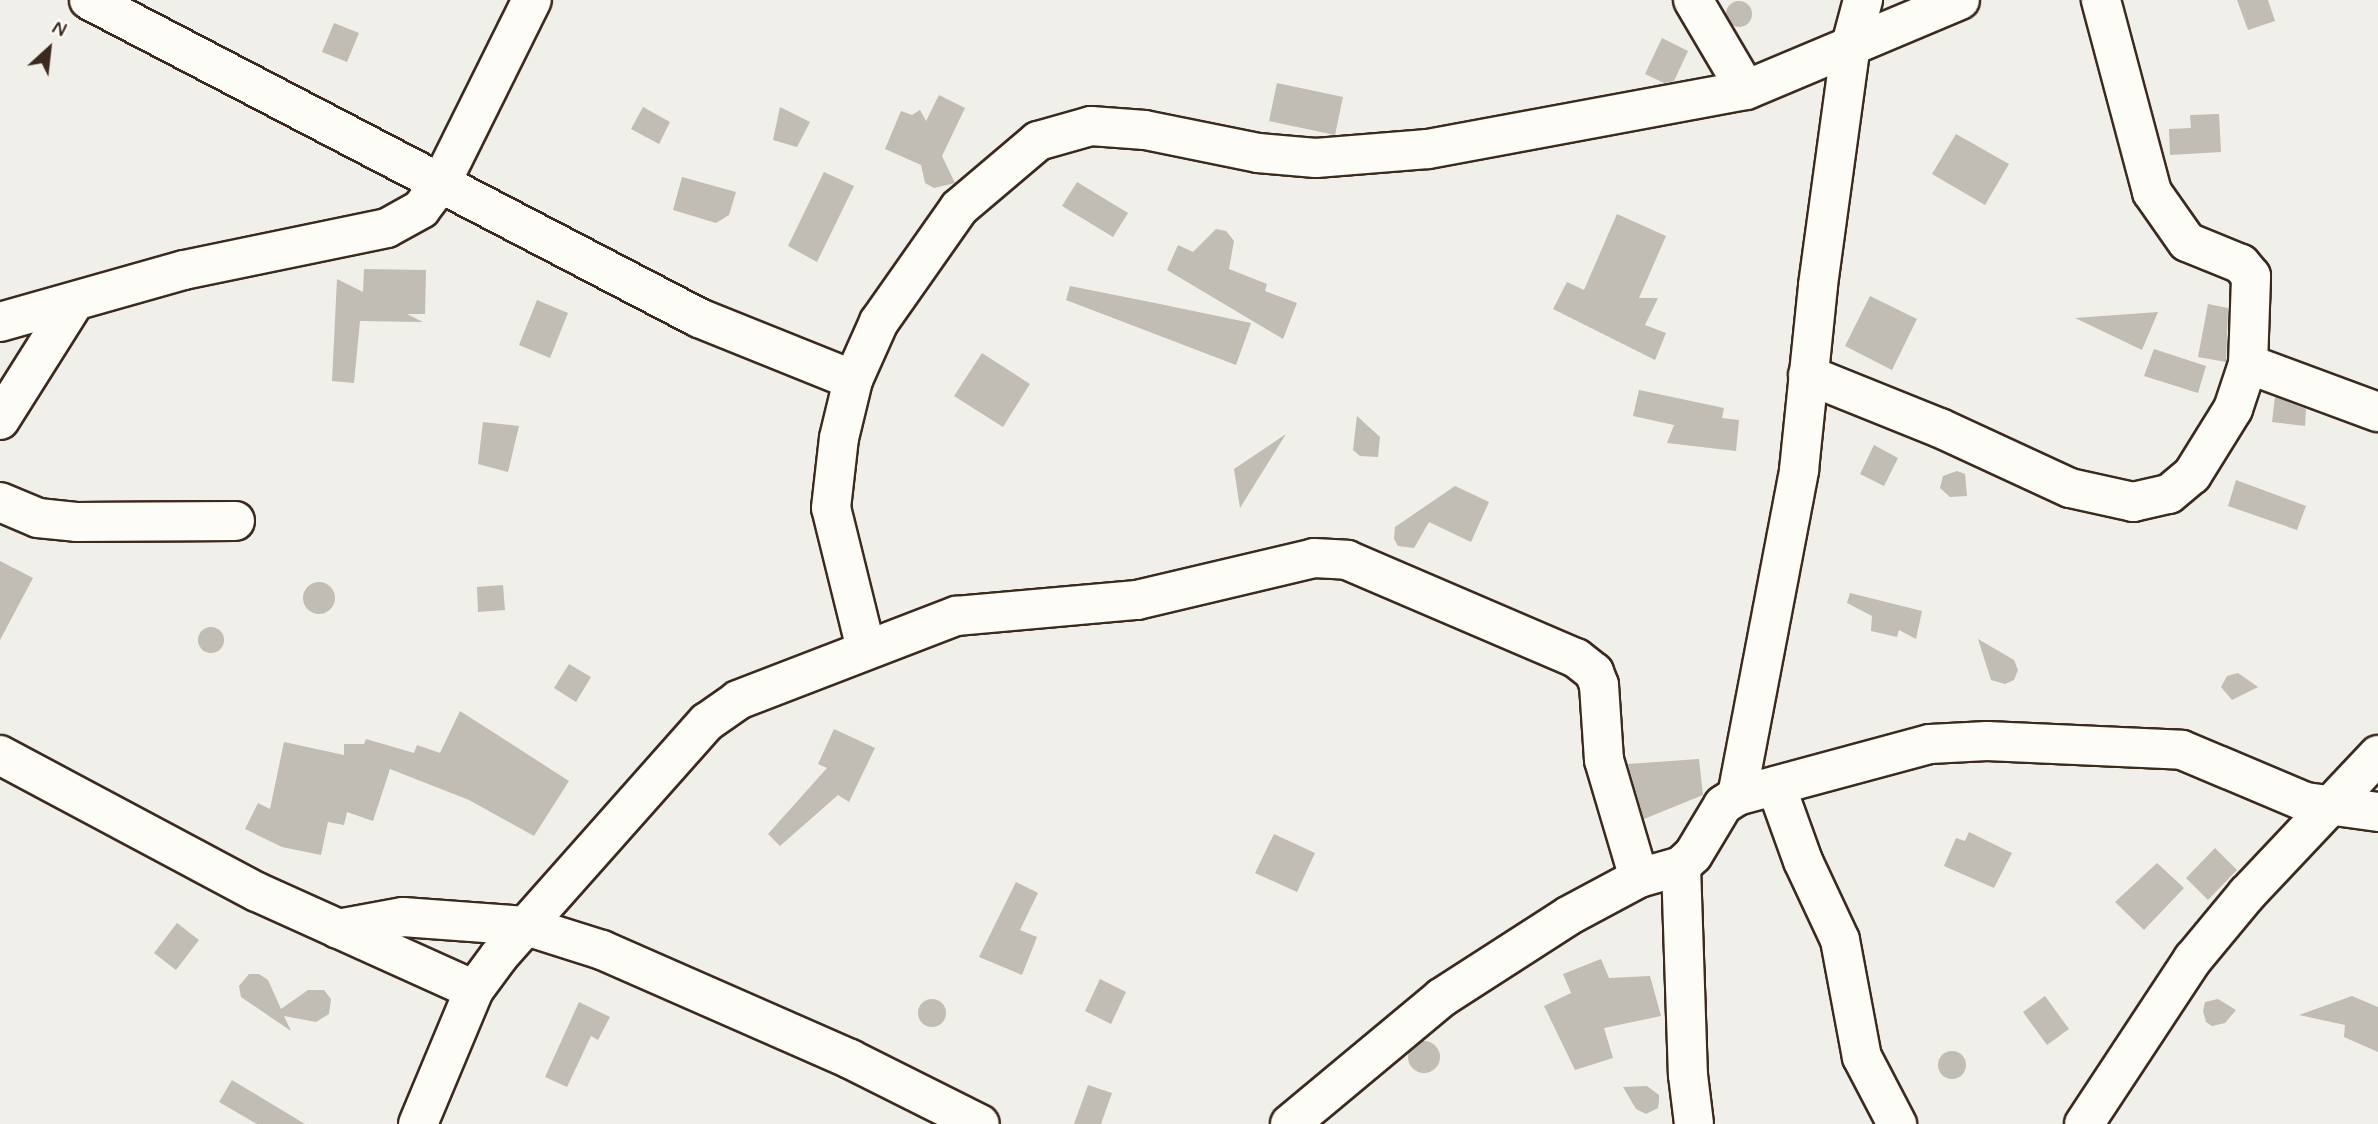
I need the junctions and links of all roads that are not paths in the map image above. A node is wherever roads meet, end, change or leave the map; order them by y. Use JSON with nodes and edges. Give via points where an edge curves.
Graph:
{"nodes":[{"id":1,"x":89,"y":0,"type":"edge"},
{"id":2,"x":532,"y":0,"type":"edge"},
{"id":3,"x":1693,"y":0,"type":"edge"},
{"id":4,"x":1863,"y":0,"type":"edge"},
{"id":5,"x":1960,"y":0,"type":"edge"},
{"id":6,"x":2101,"y":0,"type":"edge"},
{"id":7,"x":1851,"y":45,"type":"junction"},
{"id":8,"x":1746,"y":90,"type":"junction"},
{"id":9,"x":442,"y":181,"type":"junction"},
{"id":10,"x":73,"y":304,"type":"junction"},
{"id":11,"x":0,"y":322,"type":"edge"},
{"id":12,"x":2248,"y":363,"type":"junction"},
{"id":13,"x":1808,"y":375,"type":"junction"},
{"id":14,"x":853,"y":380,"type":"junction"},
{"id":15,"x":2378,"y":411,"type":"edge"},
{"id":16,"x":0,"y":420,"type":"edge"},
{"id":17,"x":0,"y":502,"type":"edge"},
{"id":18,"x":235,"y":521,"type":"dead end"},
{"id":19,"x":866,"y":649,"type":"junction"},
{"id":20,"x":0,"y":755,"type":"edge"},
{"id":21,"x":2378,"y":755,"type":"edge"},
{"id":22,"x":1776,"y":786,"type":"junction"},
{"id":23,"x":1737,"y":796,"type":"junction"},
{"id":24,"x":2330,"y":808,"type":"junction"},
{"id":25,"x":2378,"y":813,"type":"edge"},
{"id":26,"x":1681,"y":866,"type":"junction"},
{"id":27,"x":1639,"y":878,"type":"junction"},
{"id":28,"x":526,"y":926,"type":"junction"},
{"id":29,"x":338,"y":929,"type":"junction"},
{"id":30,"x":474,"y":990,"type":"junction"},
{"id":31,"x":418,"y":1124,"type":"edge"},
{"id":32,"x":980,"y":1124,"type":"edge"},
{"id":33,"x":1290,"y":1124,"type":"edge"},
{"id":34,"x":1694,"y":1124,"type":"edge"},
{"id":35,"x":1897,"y":1124,"type":"edge"},
{"id":36,"x":2084,"y":1124,"type":"edge"}],
"edges":[{"from":1,"to":9,"type":"street"},
{"from":2,"to":9,"type":"street"},
{"from":3,"to":8,"type":"street"},
{"from":4,"to":7,"type":"street"},
{"from":5,"to":7,"type":"street"},
{"from":6,"to":12,"type":"street","via":[[2152,192],[2187,242],[2241,264],[2251,276]]},
{"from":7,"to":8,"type":"street"},
{"from":7,"to":13,"type":"street"},
{"from":8,"to":14,"type":"street","via":[[1428,149],[1316,158],[1258,153],[1145,130],[1091,126],[1038,141],[959,208],[879,322]]},
{"from":9,"to":10,"type":"street","via":[[421,209],[387,228],[184,270]]},
{"from":9,"to":14,"type":"street","via":[[699,318]]},
{"from":10,"to":11,"type":"street"},
{"from":10,"to":16,"type":"street"},
{"from":12,"to":13,"type":"street","via":[[2233,408],[2192,475],[2169,494],[2133,502],[2070,488],[1940,428]]},
{"from":12,"to":15,"type":"street"},
{"from":13,"to":23,"type":"street","via":[[1798,470]]},
{"from":14,"to":19,"type":"street","via":[[839,438],[831,508]]},
{"from":17,"to":18,"type":"street","via":[[38,518],[76,522]]},
{"from":19,"to":27,"type":"street","via":[[956,616],[1137,600],[1314,558],[1347,560],[1576,658],[1594,672],[1599,685],[1598,728],[1604,760]]},
{"from":19,"to":28,"type":"street","via":[[738,700],[707,722]]},
{"from":20,"to":29,"type":"street","via":[[257,892]]},
{"from":21,"to":24,"type":"street"},
{"from":22,"to":23,"type":"street"},
{"from":22,"to":24,"type":"street","via":[[1930,744],[1987,741],[2182,750]]},
{"from":22,"to":35,"type":"street","via":[[1802,861],[1840,940],[1862,1057]]},
{"from":23,"to":26,"type":"street","via":[[1723,805],[1693,855]]},
{"from":24,"to":25,"type":"street"},
{"from":24,"to":36,"type":"street","via":[[2247,894],[2193,960]]},
{"from":26,"to":27,"type":"street"},
{"from":26,"to":34,"type":"street","via":[[1687,1063]]},
{"from":27,"to":33,"type":"street","via":[[1568,916],[1441,998]]},
{"from":28,"to":29,"type":"street","via":[[403,916]]},
{"from":28,"to":30,"type":"street"},
{"from":28,"to":32,"type":"street","via":[[602,950],[850,1059]]},
{"from":29,"to":30,"type":"street"},
{"from":30,"to":31,"type":"street"}]}
